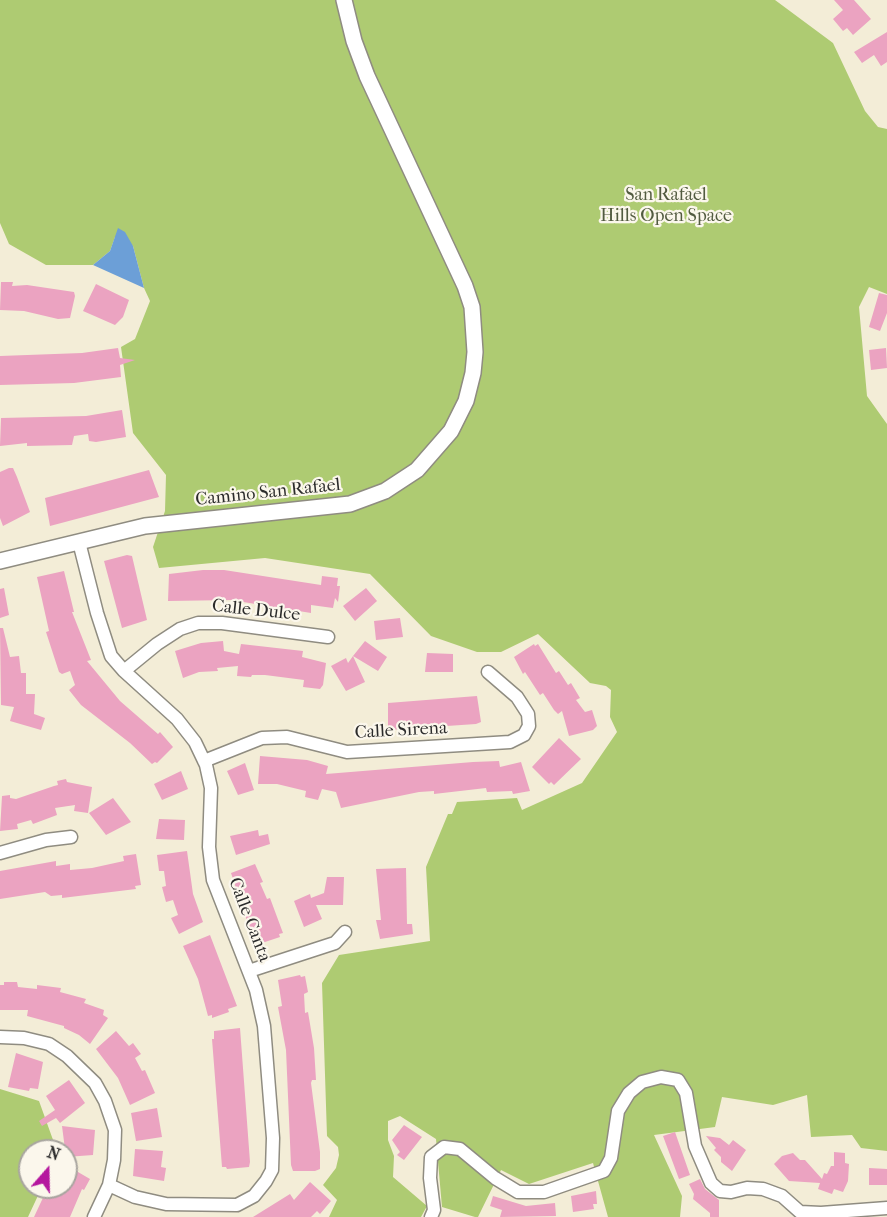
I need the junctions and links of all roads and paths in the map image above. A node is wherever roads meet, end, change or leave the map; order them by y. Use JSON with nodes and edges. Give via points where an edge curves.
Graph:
{"nodes":[{"id":1,"x":344,"y":0,"type":"edge"},
{"id":2,"x":79,"y":542,"type":"junction"},
{"id":3,"x":0,"y":561,"type":"edge"},
{"id":4,"x":328,"y":637,"type":"dead end"},
{"id":5,"x":124,"y":671,"type":"junction"},
{"id":6,"x":488,"y":672,"type":"dead end"},
{"id":7,"x":204,"y":760,"type":"junction"},
{"id":8,"x":71,"y":837,"type":"dead end"},
{"id":9,"x":0,"y":853,"type":"edge"},
{"id":10,"x":345,"y":932,"type":"dead end"},
{"id":11,"x":249,"y":971,"type":"junction"},
{"id":12,"x":0,"y":1037,"type":"edge"},
{"id":13,"x":110,"y":1185,"type":"junction"},
{"id":14,"x":887,"y":1208,"type":"edge"},
{"id":15,"x":94,"y":1217,"type":"edge"},
{"id":16,"x":431,"y":1217,"type":"edge"}],
"edges":[{"from":1,"to":2,"type":"street","name":"Camino San Rafael","via":[[368,76],[472,308],[473,374],[461,411],[446,438],[417,470],[367,499],[327,508],[145,526]]},
{"from":2,"to":3,"type":"street","name":"Camino San Rafael"},
{"from":2,"to":5,"type":"street","name":"Calle Canta","via":[[111,656]]},
{"from":4,"to":5,"type":"street","name":"Calle Dulce","via":[[198,623],[180,629]]},
{"from":5,"to":7,"type":"street","name":"Calle Canta","via":[[177,719]]},
{"from":6,"to":7,"type":"street","name":"Calle Sirena","via":[[517,697],[528,714],[529,726],[524,735],[510,741],[347,752],[287,737],[262,738]]},
{"from":7,"to":11,"type":"street","name":"Calle Canta","via":[[211,788],[209,847],[213,880]]},
{"from":8,"to":9,"type":"street"},
{"from":10,"to":11,"type":"street","via":[[335,943]]},
{"from":11,"to":13,"type":"street","name":"Calle Canta","via":[[264,1026],[270,1093],[272,1170],[266,1180],[254,1196],[237,1204],[166,1204],[135,1197]]},
{"from":12,"to":13,"type":"street","via":[[49,1044],[94,1083],[116,1130]]},
{"from":13,"to":15,"type":"street"},
{"from":14,"to":16,"type":"street","via":[[800,1212],[782,1196],[763,1189],[720,1191],[711,1183],[695,1146],[686,1093],[678,1080],[660,1077],[642,1082],[628,1093],[618,1111],[611,1158],[604,1171],[544,1192],[518,1192],[459,1149],[444,1147],[431,1157]]}]}
